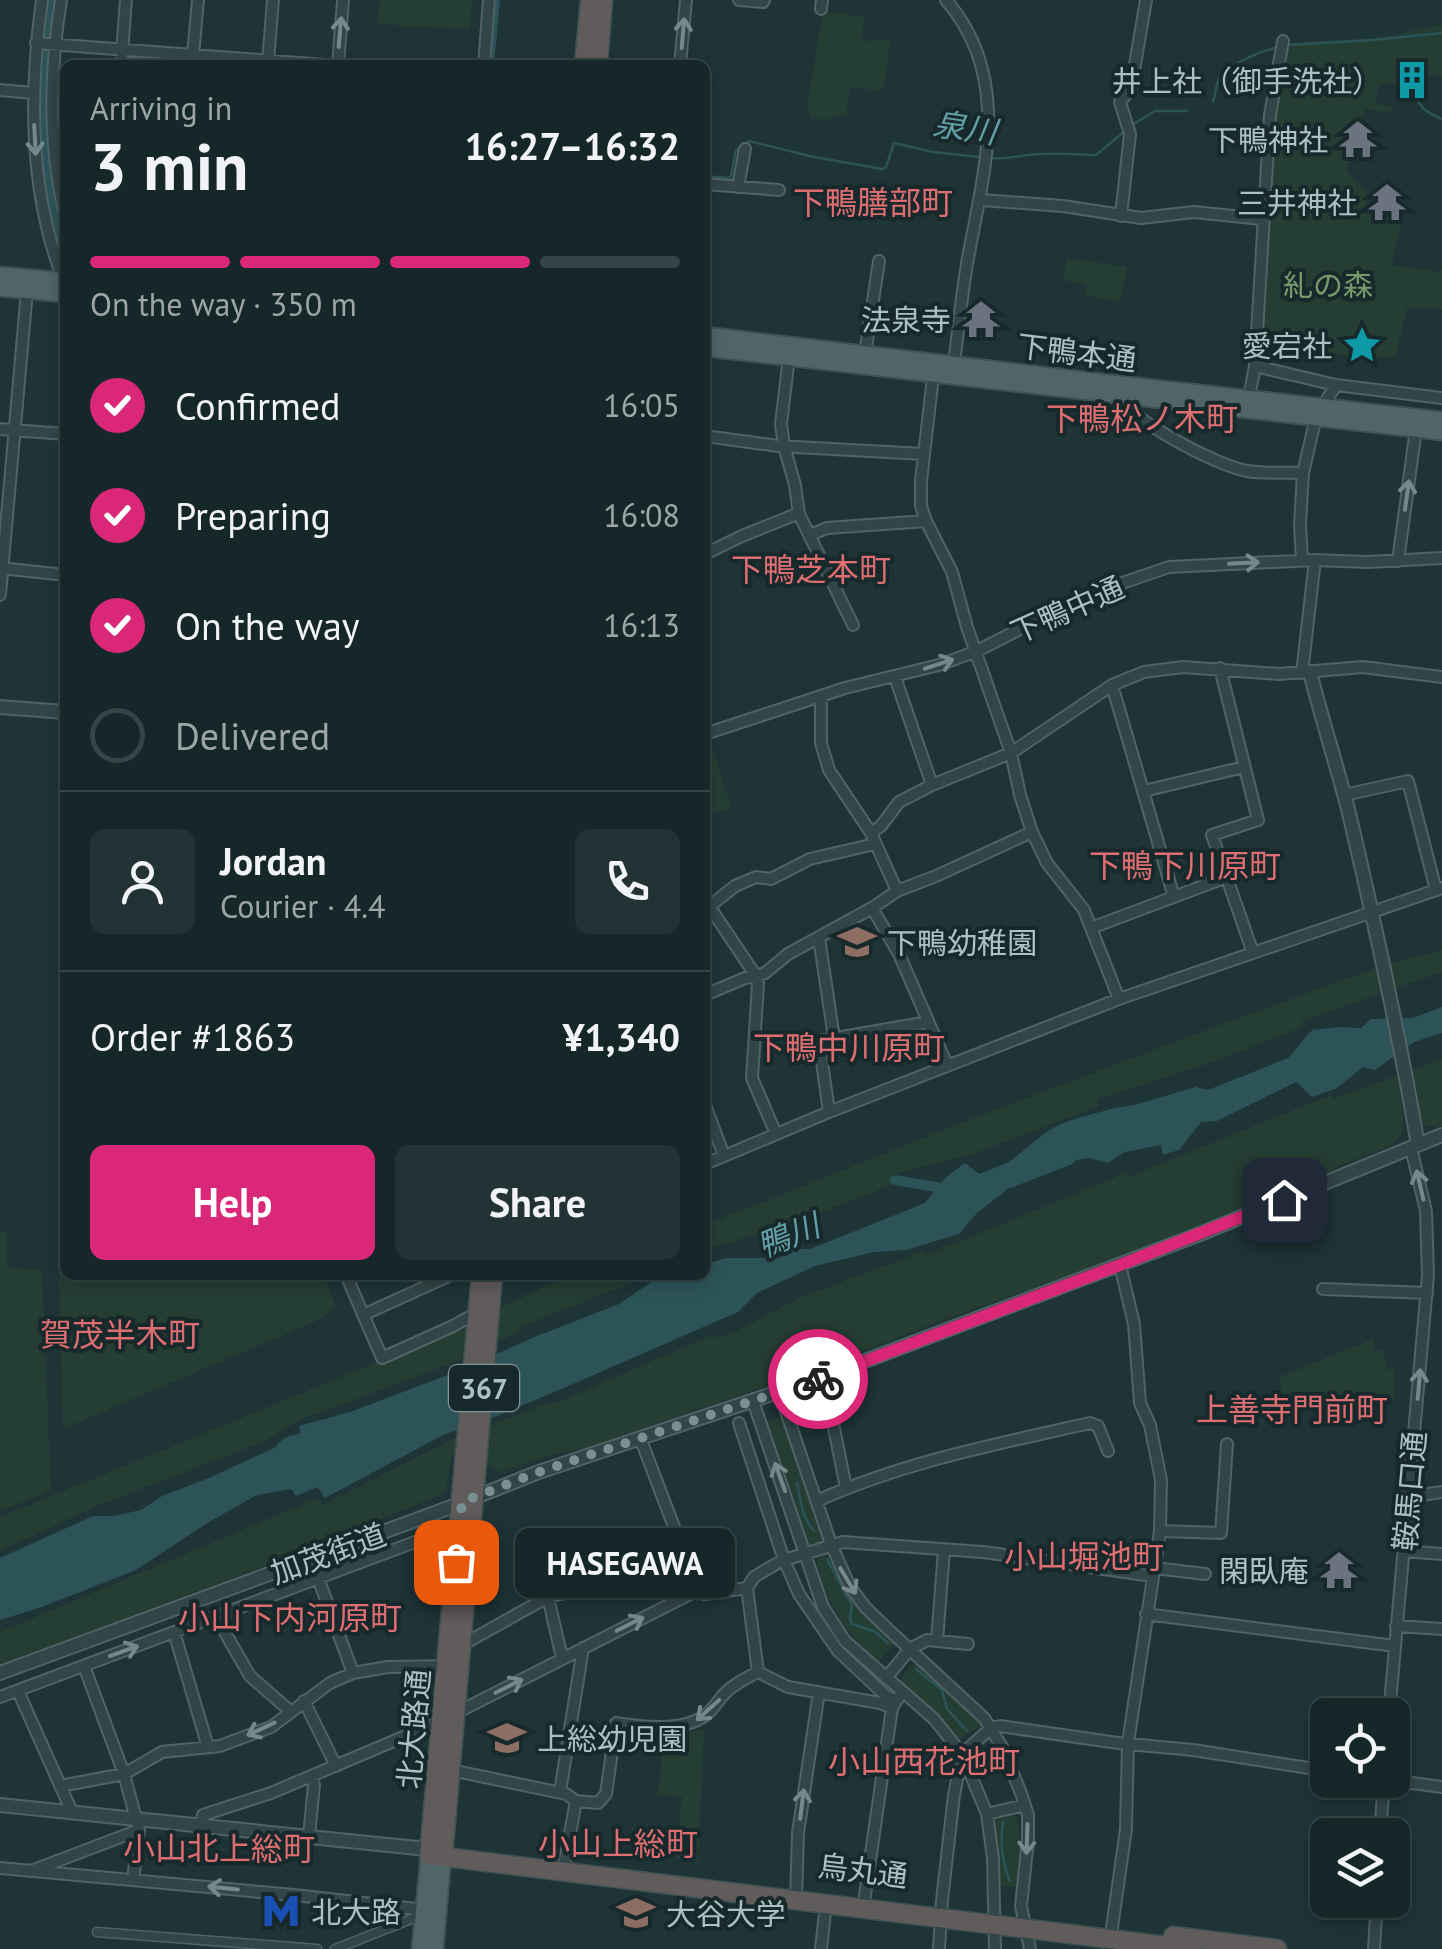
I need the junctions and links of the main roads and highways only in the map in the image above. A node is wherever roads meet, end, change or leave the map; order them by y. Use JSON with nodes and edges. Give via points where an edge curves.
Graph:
{"nodes":[{"id":1,"x":590,"y":0,"type":"edge"},
{"id":2,"x":603,"y":0,"type":"edge"},
{"id":3,"x":584,"y":60,"type":"edge"},
{"id":4,"x":598,"y":60,"type":"edge"},
{"id":5,"x":0,"y":276,"type":"edge"},
{"id":6,"x":60,"y":281,"type":"edge"},
{"id":7,"x":0,"y":288,"type":"edge"},
{"id":8,"x":60,"y":293,"type":"edge"},
{"id":9,"x":710,"y":335,"type":"edge"},
{"id":10,"x":710,"y":349,"type":"edge"},
{"id":11,"x":934,"y":368,"type":"junction"},
{"id":12,"x":1319,"y":412,"type":"junction"},
{"id":13,"x":1442,"y":420,"type":"edge"},
{"id":14,"x":1442,"y":432,"type":"edge"},
{"id":15,"x":481,"y":1280,"type":"edge"},
{"id":16,"x":492,"y":1280,"type":"edge"},
{"id":17,"x":482,"y":1314,"type":"junction"},
{"id":18,"x":468,"y":1500,"type":"junction"},
{"id":19,"x":448,"y":1717,"type":"junction"},
{"id":20,"x":432,"y":1851,"type":"junction"},
{"id":21,"x":796,"y":1896,"type":"junction"},
{"id":22,"x":864,"y":1903,"type":"junction"},
{"id":23,"x":1110,"y":1939,"type":"edge"},
{"id":24,"x":420,"y":1949,"type":"edge"},
{"id":25,"x":435,"y":1949,"type":"edge"},
{"id":26,"x":1190,"y":1949,"type":"edge"},
{"id":27,"x":1277,"y":1949,"type":"edge"}],
"edges":[{"from":1,"to":3,"type":"highway"},
{"from":2,"to":4,"type":"highway"},
{"from":5,"to":6,"type":"main road"},
{"from":7,"to":8,"type":"main road"},
{"from":9,"to":11,"type":"main road","name":"下鴨本通"},
{"from":10,"to":11,"type":"main road","name":"下鴨本通"},
{"from":11,"to":12,"type":"main road","name":"下鴨本通"},
{"from":12,"to":13,"type":"main road","name":"下鴨本通"},
{"from":12,"to":14,"type":"main road","name":"下鴨本通"},
{"from":15,"to":17,"type":"highway","name":"北大路通","number":"367"},
{"from":16,"to":17,"type":"highway","name":"北大路通","number":"367"},
{"from":17,"to":18,"type":"highway","name":"北大路通","number":"367"},
{"from":18,"to":19,"type":"highway","name":"北大路通","number":"367","via":[[462,1646]]},
{"from":18,"to":19,"type":"highway","name":"北大路通","number":"367","via":[[446,1666]]},
{"from":19,"to":20,"type":"highway","name":"北大路通","number":"367"},
{"from":19,"to":20,"type":"highway","name":"北大路通","number":"367","via":[[451,1770]]},
{"from":20,"to":21,"type":"highway","name":"烏丸通"},
{"from":20,"to":24,"type":"main road","name":"北大路通","via":[[419,1914]]},
{"from":20,"to":25,"type":"main road","name":"北大路通"},
{"from":21,"to":22,"type":"highway","name":"烏丸通"},
{"from":21,"to":22,"type":"highway","name":"烏丸通"},
{"from":22,"to":23,"type":"highway","name":"烏丸通"},
{"from":23,"to":26,"type":"highway","name":"烏丸通"},
{"from":23,"to":27,"type":"highway","name":"烏丸通"}]}
